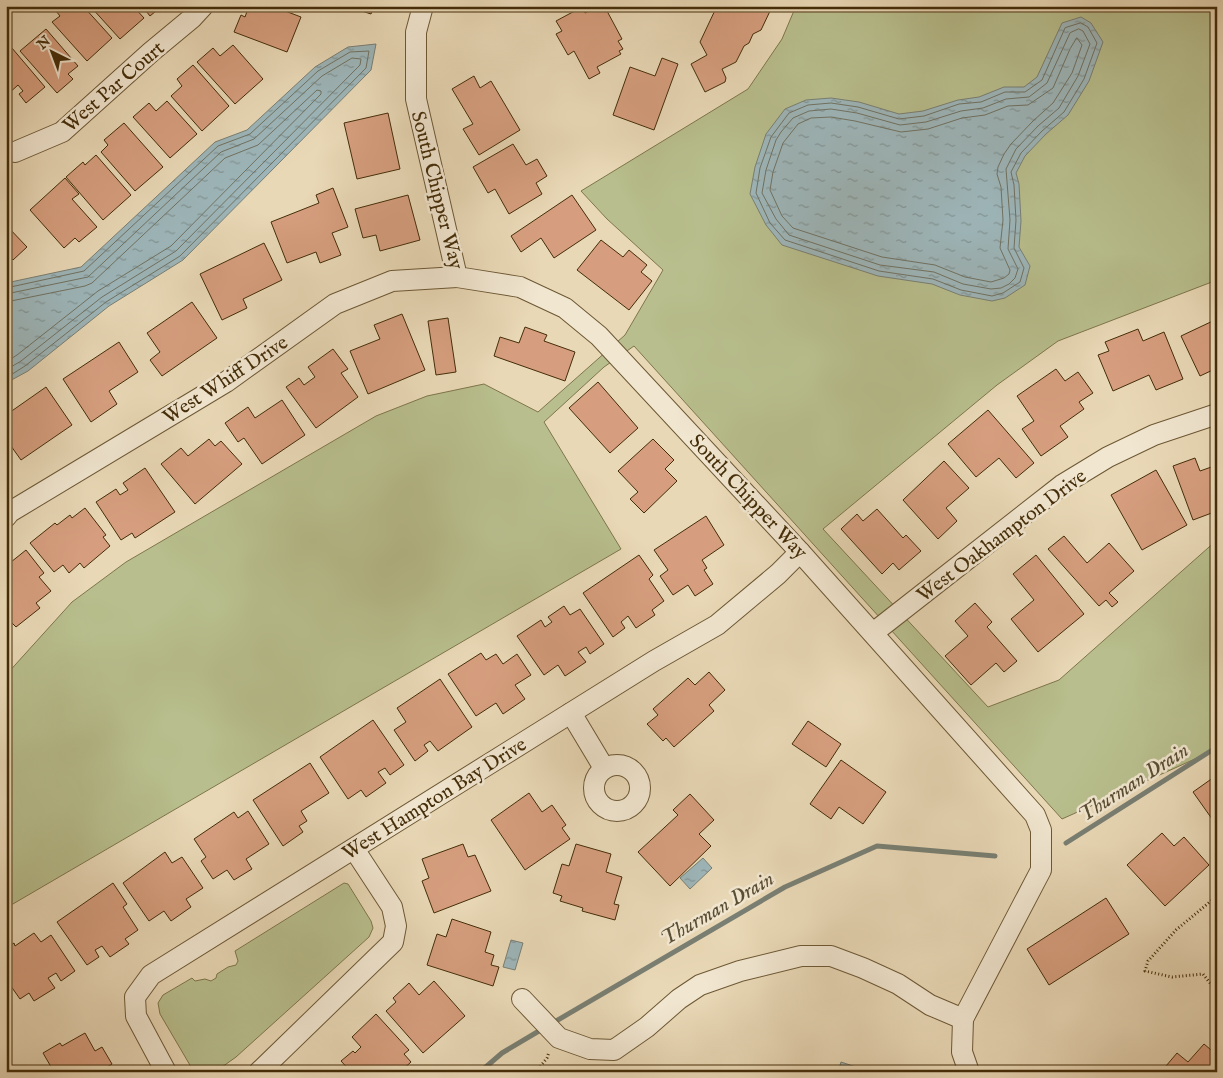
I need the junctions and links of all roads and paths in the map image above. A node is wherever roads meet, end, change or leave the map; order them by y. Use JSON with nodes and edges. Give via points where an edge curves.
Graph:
{"nodes":[{"id":1,"x":203,"y":6,"type":"edge"},
{"id":2,"x":423,"y":6,"type":"edge"},
{"id":3,"x":15,"y":152,"type":"dead end"},
{"id":4,"x":457,"y":277,"type":"junction"},
{"id":5,"x":1217,"y":414,"type":"edge"},
{"id":6,"x":6,"y":517,"type":"edge"},
{"id":7,"x":800,"y":552,"type":"junction"},
{"id":8,"x":874,"y":633,"type":"junction"},
{"id":9,"x":571,"y":713,"type":"junction"},
{"id":10,"x":604,"y":768,"type":"dead end"},
{"id":11,"x":354,"y":849,"type":"junction"},
{"id":12,"x":1217,"y":896,"type":"edge"},
{"id":13,"x":1217,"y":992,"type":"edge"},
{"id":14,"x":522,"y":999,"type":"dead end"},
{"id":15,"x":963,"y":1019,"type":"junction"},
{"id":16,"x":548,"y":1058,"type":"dead end"},
{"id":17,"x":166,"y":1072,"type":"edge"},
{"id":18,"x":259,"y":1072,"type":"edge"},
{"id":19,"x":536,"y":1072,"type":"edge"},
{"id":20,"x":970,"y":1072,"type":"edge"}],
"edges":[{"from":1,"to":3,"type":"street","name":"West Par Court","via":[[62,132]]},
{"from":2,"to":4,"type":"street","name":"South Chipper Way","via":[[416,32],[416,99]]},
{"from":4,"to":6,"type":"street","name":"West Whiff Drive","via":[[392,281],[335,304],[226,382]]},
{"from":4,"to":7,"type":"street","name":"South Chipper Way","via":[[520,287],[565,308],[606,343]]},
{"from":5,"to":8,"type":"street","name":"West Oakhampton Drive","via":[[1154,435],[1108,457],[1062,485]]},
{"from":7,"to":8,"type":"street","name":"South Chipper Way"},
{"from":7,"to":9,"type":"street","name":"West Hampton Bay Drive","via":[[717,625]]},
{"from":8,"to":15,"type":"street","name":"South Chipper Way","via":[[1034,815],[1041,830],[1041,870]]},
{"from":9,"to":10,"type":"street"},
{"from":9,"to":11,"type":"street","name":"West Hampton Bay Drive"},
{"from":11,"to":17,"type":"street","name":"West Hampton Bay Drive","via":[[152,975],[135,997],[136,1016]]},
{"from":11,"to":18,"type":"street","via":[[392,907],[396,926],[393,942]]},
{"from":12,"to":13,"type":"path","via":[[1176,930],[1148,961],[1145,971],[1172,977],[1203,974]]},
{"from":14,"to":15,"type":"street","via":[[559,1038],[590,1049],[614,1050],[700,985],[801,956],[831,956],[898,984],[930,1005]]},
{"from":15,"to":20,"type":"street","via":[[962,1052]]},
{"from":16,"to":19,"type":"path"}]}
